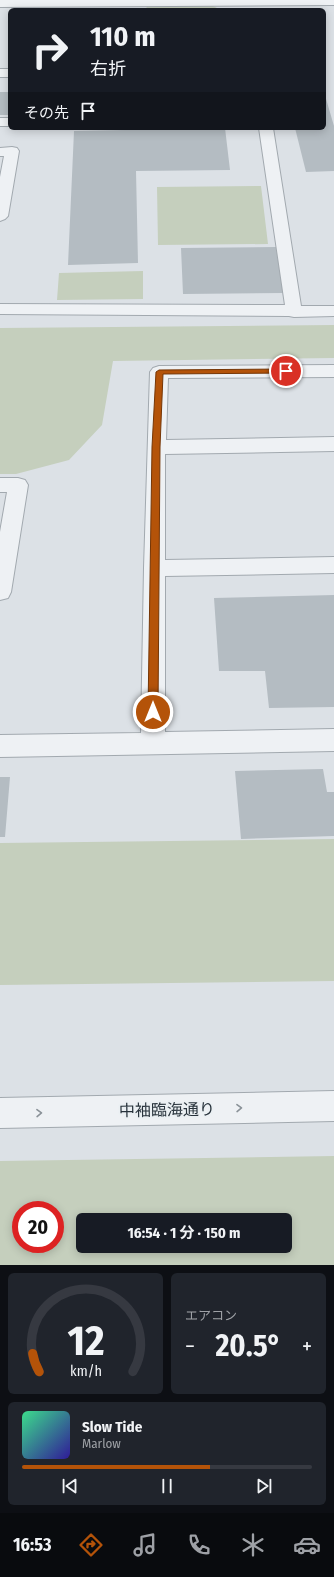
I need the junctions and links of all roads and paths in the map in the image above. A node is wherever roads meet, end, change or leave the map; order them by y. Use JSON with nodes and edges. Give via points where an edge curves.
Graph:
{"nodes":[{"id":1,"x":334,"y":0,"type":"edge"},
{"id":2,"x":0,"y":3,"type":"edge"},
{"id":3,"x":246,"y":4,"type":"edge"},
{"id":4,"x":137,"y":6,"type":"edge"},
{"id":5,"x":266,"y":130,"type":"edge"},
{"id":6,"x":0,"y":152,"type":"edge"},
{"id":7,"x":0,"y":216,"type":"edge"},
{"id":8,"x":0,"y":309,"type":"edge"},
{"id":9,"x":334,"y":311,"type":"edge"},
{"id":10,"x":294,"y":312,"type":"junction"},
{"id":11,"x":334,"y":371,"type":"edge"},
{"id":12,"x":334,"y":444,"type":"edge"},
{"id":13,"x":156,"y":447,"type":"junction"},
{"id":14,"x":0,"y":485,"type":"edge"},
{"id":15,"x":334,"y":565,"type":"edge"},
{"id":16,"x":154,"y":568,"type":"junction"},
{"id":17,"x":0,"y":592,"type":"edge"},
{"id":18,"x":334,"y":740,"type":"edge"},
{"id":19,"x":153,"y":743,"type":"junction"},
{"id":20,"x":0,"y":746,"type":"edge"},
{"id":21,"x":334,"y":1106,"type":"edge"},
{"id":22,"x":0,"y":1113,"type":"edge"}],
"edges":[{"from":1,"to":3,"type":"street"},
{"from":2,"to":4,"type":"street"},
{"from":3,"to":4,"type":"street"},
{"from":5,"to":10,"type":"street"},
{"from":6,"to":7,"type":"street","via":[[12,151]]},
{"from":8,"to":10,"type":"street"},
{"from":9,"to":10,"type":"street"},
{"from":11,"to":13,"type":"street","via":[[159,372]]},
{"from":12,"to":13,"type":"street"},
{"from":13,"to":16,"type":"street"},
{"from":14,"to":17,"type":"street","via":[[18,485]]},
{"from":15,"to":16,"type":"street"},
{"from":16,"to":19,"type":"street"},
{"from":18,"to":19,"type":"street"},
{"from":19,"to":20,"type":"street"},
{"from":22,"to":21,"type":"street","name":"中袖臨海通り","one_way":true}]}
